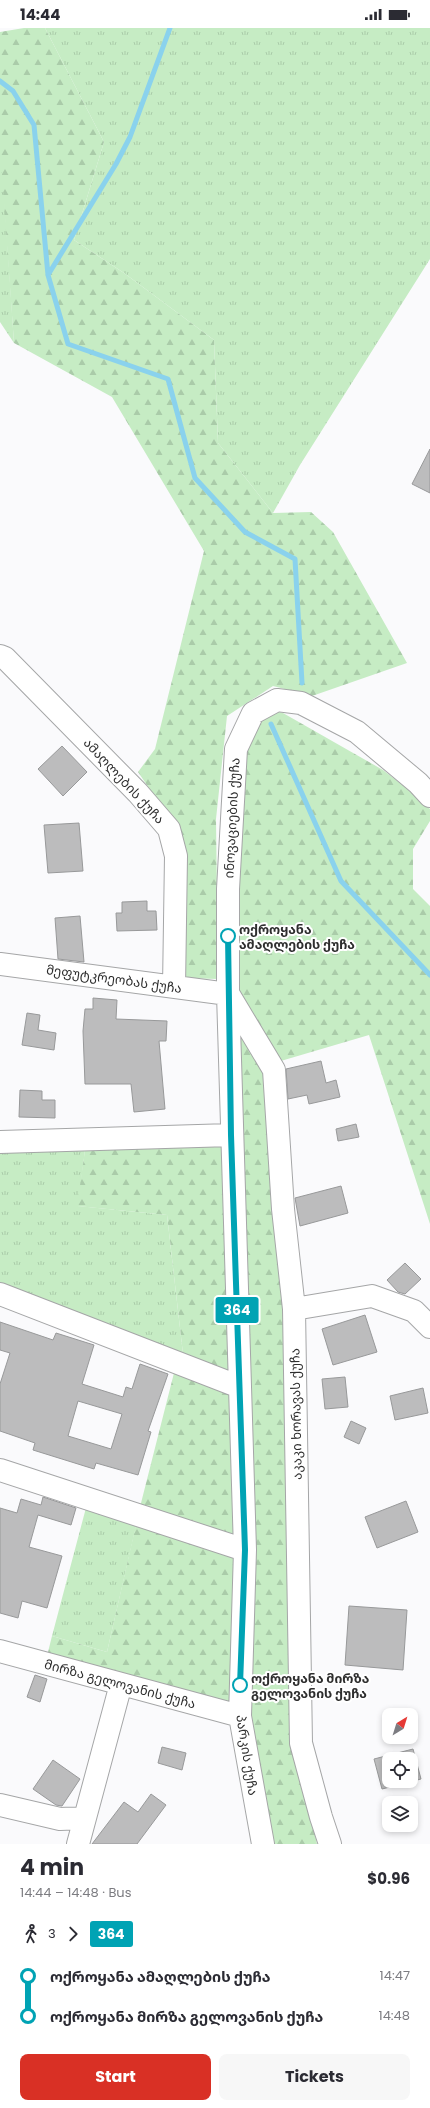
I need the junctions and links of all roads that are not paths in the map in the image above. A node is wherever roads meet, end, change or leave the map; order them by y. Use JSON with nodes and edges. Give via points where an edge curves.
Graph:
{"nodes":[{"id":1,"x":0,"y":656,"type":"edge"},
{"id":2,"x":430,"y":796,"type":"edge"},
{"id":3,"x":0,"y":964,"type":"edge"},
{"id":4,"x":174,"y":987,"type":"junction"},
{"id":5,"x":228,"y":994,"type":"junction"},
{"id":6,"x":231,"y":1135,"type":"junction"},
{"id":7,"x":0,"y":1142,"type":"edge"},
{"id":8,"x":0,"y":1294,"type":"edge"},
{"id":9,"x":294,"y":1309,"type":"junction"},
{"id":10,"x":430,"y":1327,"type":"edge"},
{"id":11,"x":240,"y":1387,"type":"junction"},
{"id":12,"x":0,"y":1470,"type":"edge"},
{"id":13,"x":245,"y":1550,"type":"junction"},
{"id":14,"x":0,"y":1651,"type":"edge"},
{"id":15,"x":121,"y":1684,"type":"junction"},
{"id":16,"x":240,"y":1716,"type":"junction"},
{"id":17,"x":3,"y":1810,"type":"edge"},
{"id":18,"x":85,"y":1818,"type":"junction"},
{"id":19,"x":78,"y":1844,"type":"edge"},
{"id":20,"x":264,"y":1844,"type":"edge"},
{"id":21,"x":330,"y":1844,"type":"edge"}],
"edges":[{"from":1,"to":4,"type":"street","name":"ამაღლების ქუჩა","via":[[5,658],[138,793],[169,829],[176,856]]},
{"from":2,"to":5,"type":"street","name":"ინოვაციების ქუჩა","via":[[357,732],[301,703],[277,700],[253,713],[236,749],[228,889]]},
{"from":3,"to":4,"type":"street","name":"მეფუტკრეობას ქუჩა"},
{"from":4,"to":5,"type":"street","name":"მეფუტკრეობას ქუჩა"},
{"from":5,"to":6,"type":"street","name":"პარკის ქუჩა"},
{"from":5,"to":9,"type":"street","name":"აკაკი ხორავას ქუჩა","via":[[274,1070],[283,1209]]},
{"from":6,"to":7,"type":"street"},
{"from":6,"to":11,"type":"street","name":"პარკის ქუჩა"},
{"from":8,"to":11,"type":"street"},
{"from":9,"to":10,"type":"street","via":[[372,1296],[414,1311]]},
{"from":9,"to":21,"type":"street","name":"აკაკი ხორავას ქუჩა","via":[[302,1743],[320,1817]]},
{"from":11,"to":13,"type":"street","name":"პარკის ქუჩა"},
{"from":12,"to":13,"type":"street"},
{"from":13,"to":16,"type":"street","name":"პარკის ქუჩა"},
{"from":14,"to":15,"type":"street","name":"მირზა გელოვანის ქუჩა"},
{"from":15,"to":16,"type":"street","name":"მირზა გელოვანის ქუჩა"},
{"from":15,"to":18,"type":"street"},
{"from":16,"to":20,"type":"street","name":"პარკის ქუჩა"},
{"from":17,"to":18,"type":"street","via":[[60,1819]]},
{"from":18,"to":19,"type":"street"}]}
